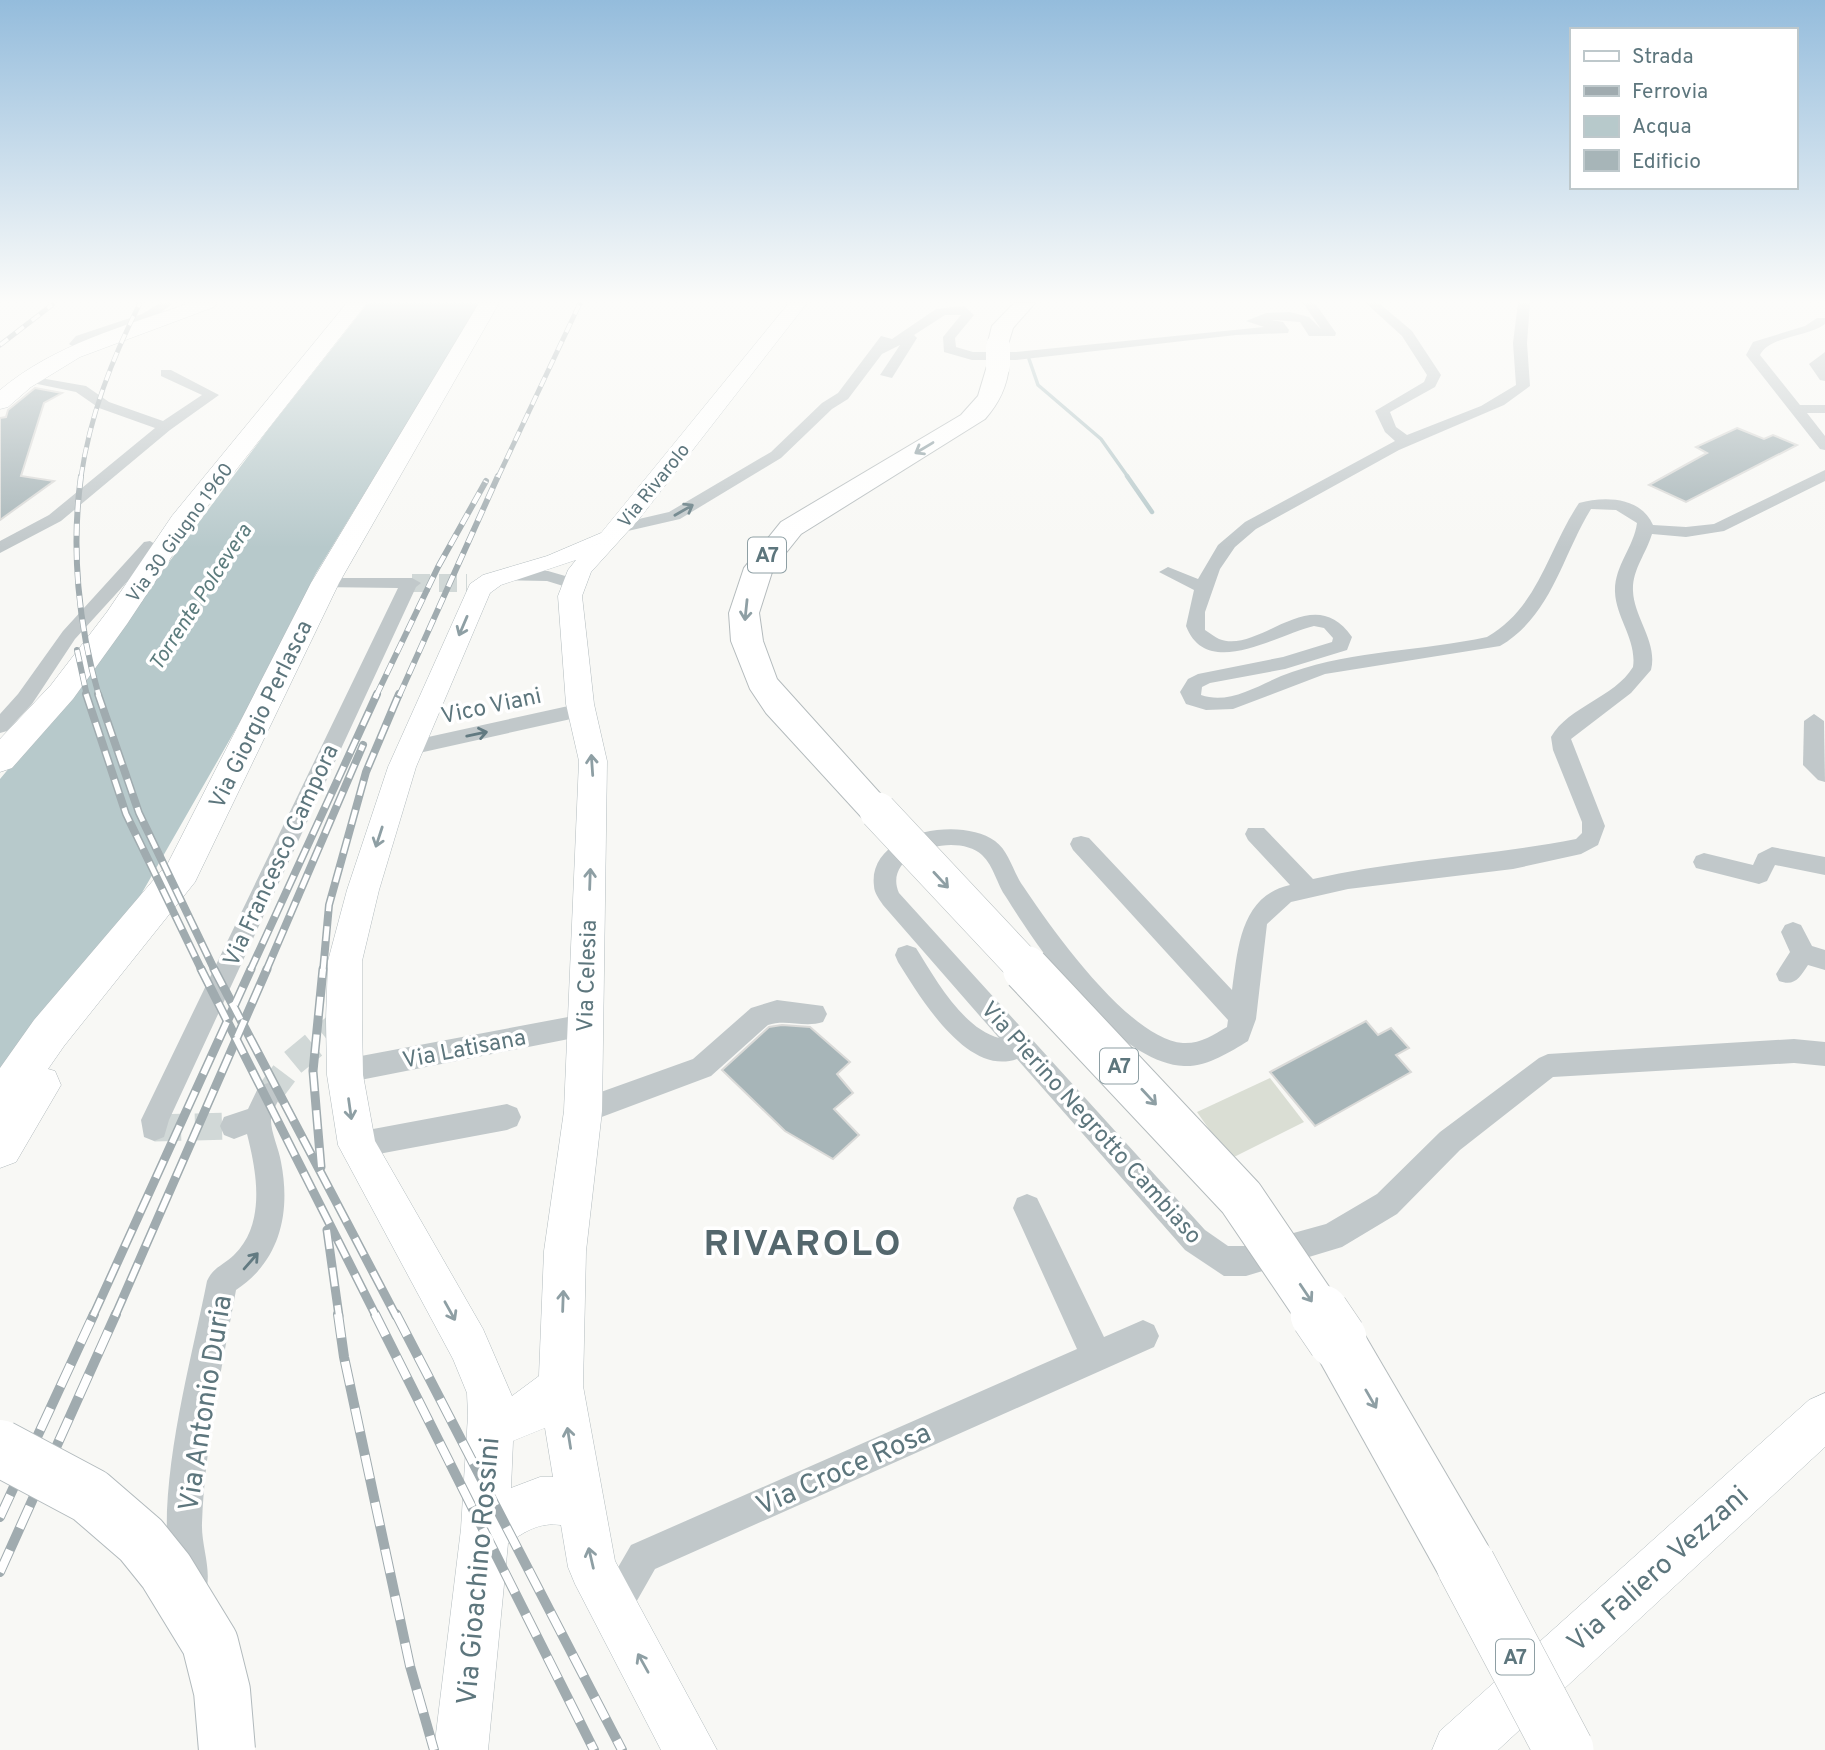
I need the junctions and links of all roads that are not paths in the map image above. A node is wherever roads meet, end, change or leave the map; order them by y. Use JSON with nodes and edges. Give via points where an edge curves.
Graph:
{"nodes":[{"id":1,"x":20,"y":385,"type":"edge"},
{"id":2,"x":60,"y":385,"type":"edge"},
{"id":3,"x":190,"y":385,"type":"edge"},
{"id":4,"x":291,"y":385,"type":"edge"},
{"id":5,"x":441,"y":385,"type":"edge"},
{"id":6,"x":732,"y":385,"type":"edge"},
{"id":7,"x":852,"y":385,"type":"edge"},
{"id":8,"x":994,"y":385,"type":"edge"},
{"id":9,"x":1429,"y":385,"type":"edge"},
{"id":10,"x":1523,"y":385,"type":"edge"},
{"id":11,"x":1775,"y":385,"type":"edge"},
{"id":12,"x":0,"y":402,"type":"edge"},
{"id":13,"x":1795,"y":409,"type":"junction"},
{"id":14,"x":1825,"y":409,"type":"edge"},
{"id":15,"x":164,"y":427,"type":"junction"},
{"id":16,"x":1405,"y":441,"type":"junction"},
{"id":17,"x":1825,"y":446,"type":"edge"},
{"id":18,"x":1825,"y":475,"type":"edge"},
{"id":19,"x":1644,"y":526,"type":"junction"},
{"id":20,"x":615,"y":531,"type":"junction"},
{"id":21,"x":150,"y":546,"type":"dead end"},
{"id":22,"x":0,"y":548,"type":"edge"},
{"id":23,"x":1168,"y":572,"type":"dead end"},
{"id":24,"x":496,"y":578,"type":"junction"},
{"id":25,"x":324,"y":583,"type":"junction"},
{"id":26,"x":573,"y":584,"type":"junction"},
{"id":27,"x":1203,"y":588,"type":"junction"},
{"id":28,"x":582,"y":710,"type":"junction"},
{"id":29,"x":1814,"y":721,"type":"dead end"},
{"id":30,"x":0,"y":726,"type":"edge"},
{"id":31,"x":410,"y":748,"type":"junction"},
{"id":32,"x":0,"y":760,"type":"edge"},
{"id":33,"x":1825,"y":775,"type":"edge"},
{"id":34,"x":1256,"y":834,"type":"dead end"},
{"id":35,"x":1081,"y":844,"type":"dead end"},
{"id":36,"x":1704,"y":862,"type":"dead end"},
{"id":37,"x":1825,"y":866,"type":"edge"},
{"id":38,"x":182,"y":872,"type":"junction"},
{"id":39,"x":1307,"y":888,"type":"junction"},
{"id":40,"x":1807,"y":949,"type":"edge"},
{"id":41,"x":907,"y":955,"type":"dead end"},
{"id":42,"x":1788,"y":974,"type":"dead end"},
{"id":43,"x":814,"y":1014,"type":"dead end"},
{"id":44,"x":1244,"y":1019,"type":"junction"},
{"id":45,"x":584,"y":1025,"type":"junction"},
{"id":46,"x":1021,"y":1044,"type":"junction"},
{"id":47,"x":1825,"y":1054,"type":"edge"},
{"id":48,"x":345,"y":1071,"type":"junction"},
{"id":49,"x":0,"y":1104,"type":"edge"},
{"id":50,"x":583,"y":1111,"type":"junction"},
{"id":51,"x":253,"y":1113,"type":"dead end"},
{"id":52,"x":507,"y":1117,"type":"dead end"},
{"id":53,"x":154,"y":1128,"type":"dead end"},
{"id":54,"x":357,"y":1145,"type":"junction"},
{"id":55,"x":0,"y":1147,"type":"edge"},
{"id":56,"x":1027,"y":1208,"type":"dead end"},
{"id":57,"x":1143,"y":1336,"type":"dead end"},
{"id":58,"x":1097,"y":1356,"type":"junction"},
{"id":59,"x":560,"y":1378,"type":"junction"},
{"id":60,"x":490,"y":1404,"type":"junction"},
{"id":61,"x":1825,"y":1416,"type":"edge"},
{"id":62,"x":0,"y":1448,"type":"edge"},
{"id":63,"x":580,"y":1506,"type":"junction"},
{"id":64,"x":485,"y":1529,"type":"junction"},
{"id":65,"x":613,"y":1607,"type":"junction"},
{"id":66,"x":215,"y":1750,"type":"edge"},
{"id":67,"x":227,"y":1750,"type":"edge"},
{"id":68,"x":461,"y":1750,"type":"edge"},
{"id":69,"x":690,"y":1750,"type":"edge"},
{"id":70,"x":1459,"y":1750,"type":"edge"},
{"id":71,"x":1564,"y":1750,"type":"edge"}],
"edges":[{"from":1,"to":12,"type":"main road"},
{"from":2,"to":15,"type":"street","via":[[81,389],[104,405]]},
{"from":3,"to":15,"type":"street","via":[[212,395]]},
{"from":4,"to":32,"type":"main road","name":"Via 30 Giugno 1960","via":[[181,522],[62,692]]},
{"from":5,"to":25,"type":"main road","name":"Via Giorgio Perlasca"},
{"from":6,"to":20,"type":"main road","name":"Via Rivarolo"},
{"from":20,"to":7,"type":"street","one_way":true,"via":[[674,516],[776,455]]},
{"from":8,"to":71,"type":"highway","number":"A7","one_way":true,"bridge":true,"via":[[984,408],[970,420],[792,528],[758,568],[744,613],[747,640],[761,681],[778,705],[1241,1198],[1337,1339]]},
{"from":9,"to":16,"type":"street","via":[[1382,411],[1390,429]]},
{"from":10,"to":16,"type":"street","via":[[1504,402]]},
{"from":11,"to":13,"type":"street"},
{"from":13,"to":14,"type":"street"},
{"from":13,"to":17,"type":"street"},
{"from":15,"to":22,"type":"street","via":[[55,518]]},
{"from":16,"to":27,"type":"street","via":[[1248,527],[1227,544]]},
{"from":18,"to":19,"type":"street","via":[[1718,528],[1699,531]]},
{"from":19,"to":27,"type":"street","via":[[1635,512],[1620,506],[1585,506],[1530,615],[1515,631],[1493,642],[1325,668],[1236,701],[1215,704],[1193,699],[1192,686],[1205,678],[1328,651],[1340,646],[1343,637],[1334,626],[1311,620],[1245,645],[1216,645],[1195,626]]},
{"from":19,"to":39,"type":"street","via":[[1625,572],[1624,593],[1640,639],[1640,673],[1561,737],[1594,822],[1589,842],[1513,860]]},
{"from":20,"to":24,"type":"main road","name":"Via Rivarolo","via":[[569,556]]},
{"from":20,"to":26,"type":"main road","name":"Via Rivarolo","via":[[580,569]]},
{"from":21,"to":30,"type":"street","via":[[69,635],[25,699]]},
{"from":23,"to":27,"type":"street"},
{"from":24,"to":26,"type":"street","via":[[548,576]]},
{"from":24,"to":31,"type":"main road","one_way":true,"via":[[475,597]]},
{"from":25,"to":38,"type":"main road","name":"Via Giorgio Perlasca"},
{"from":25,"to":53,"type":"street","name":"Via Francesco Campora","via":[[410,583]]},
{"from":26,"to":28,"type":"main road","name":"Via Celesia","via":[[570,596]]},
{"from":31,"to":28,"type":"street","name":"Vico Viani","one_way":true},
{"from":45,"to":28,"type":"main road","name":"Via Celesia","one_way":true,"via":[[593,761]]},
{"from":29,"to":33,"type":"street","via":[[1813,765]]},
{"from":31,"to":48,"type":"main road","one_way":true,"via":[[363,890],[345,961]]},
{"from":34,"to":39,"type":"street"},
{"from":35,"to":44,"type":"street"},
{"from":36,"to":37,"type":"street","via":[[1759,875],[1772,856]]},
{"from":38,"to":49,"type":"main road","name":"Via Giorgio Perlasca","via":[[49,1033]]},
{"from":38,"to":55,"type":"main road","via":[[132,956],[59,1054]]},
{"from":39,"to":44,"type":"street","via":[[1283,895],[1257,919]]},
{"from":40,"to":42,"type":"street"},
{"from":41,"to":46,"type":"street","via":[[960,1027],[985,1046],[1006,1051]]},
{"from":43,"to":50,"type":"street","via":[[760,1016],[702,1068]]},
{"from":44,"to":46,"type":"street","name":"Via Pierino Negrotto Cambiaso","via":[[1239,1033],[1212,1050],[1177,1054],[1135,1035],[1049,943],[990,849],[966,836],[944,834],[910,845],[888,870],[885,885],[891,899]]},
{"from":45,"to":48,"type":"street","name":"Via Latisana"},
{"from":45,"to":50,"type":"main road","name":"Via Celesia"},
{"from":46,"to":47,"type":"street","name":"Via Pierino Negrotto Cambiaso","via":[[1195,1240],[1224,1261],[1247,1261],[1332,1237],[1387,1204],[1450,1141],[1548,1066],[1794,1051]]},
{"from":48,"to":54,"type":"main road","one_way":true},
{"from":59,"to":50,"type":"main road","name":"Via Celesia","one_way":true,"via":[[565,1251]]},
{"from":66,"to":51,"type":"street","name":"Via Antonio Duria","one_way":true,"via":[[184,1526],[191,1453],[222,1282],[257,1256],[271,1217],[266,1161]]},
{"from":52,"to":54,"type":"street"},
{"from":54,"to":60,"type":"main road","one_way":true,"via":[[468,1344]]},
{"from":56,"to":58,"type":"street"},
{"from":57,"to":58,"type":"street","name":"Via Croce Rosa"},
{"from":58,"to":65,"type":"street","name":"Via Croce Rosa","via":[[643,1557]]},
{"from":59,"to":60,"type":"main road","via":[[531,1414],[505,1421]]},
{"from":63,"to":59,"type":"main road","name":"Via Celesia","one_way":true},
{"from":60,"to":64,"type":"main road","name":"Via Gioachino Rossini"},
{"from":61,"to":70,"type":"main road","name":"Via Faliero Vezzani"},
{"from":62,"to":67,"type":"main road","bridge":true,"via":[[90,1496],[141,1540],[166,1571],[210,1643],[222,1691]]},
{"from":63,"to":64,"type":"main road","via":[[541,1498]]},
{"from":65,"to":63,"type":"main road","name":"Via Celesia","one_way":true,"via":[[592,1567]]},
{"from":64,"to":68,"type":"main road","name":"Via Gioachino Rossini"},
{"from":69,"to":65,"type":"main road","name":"Via Celesia","one_way":true}]}
